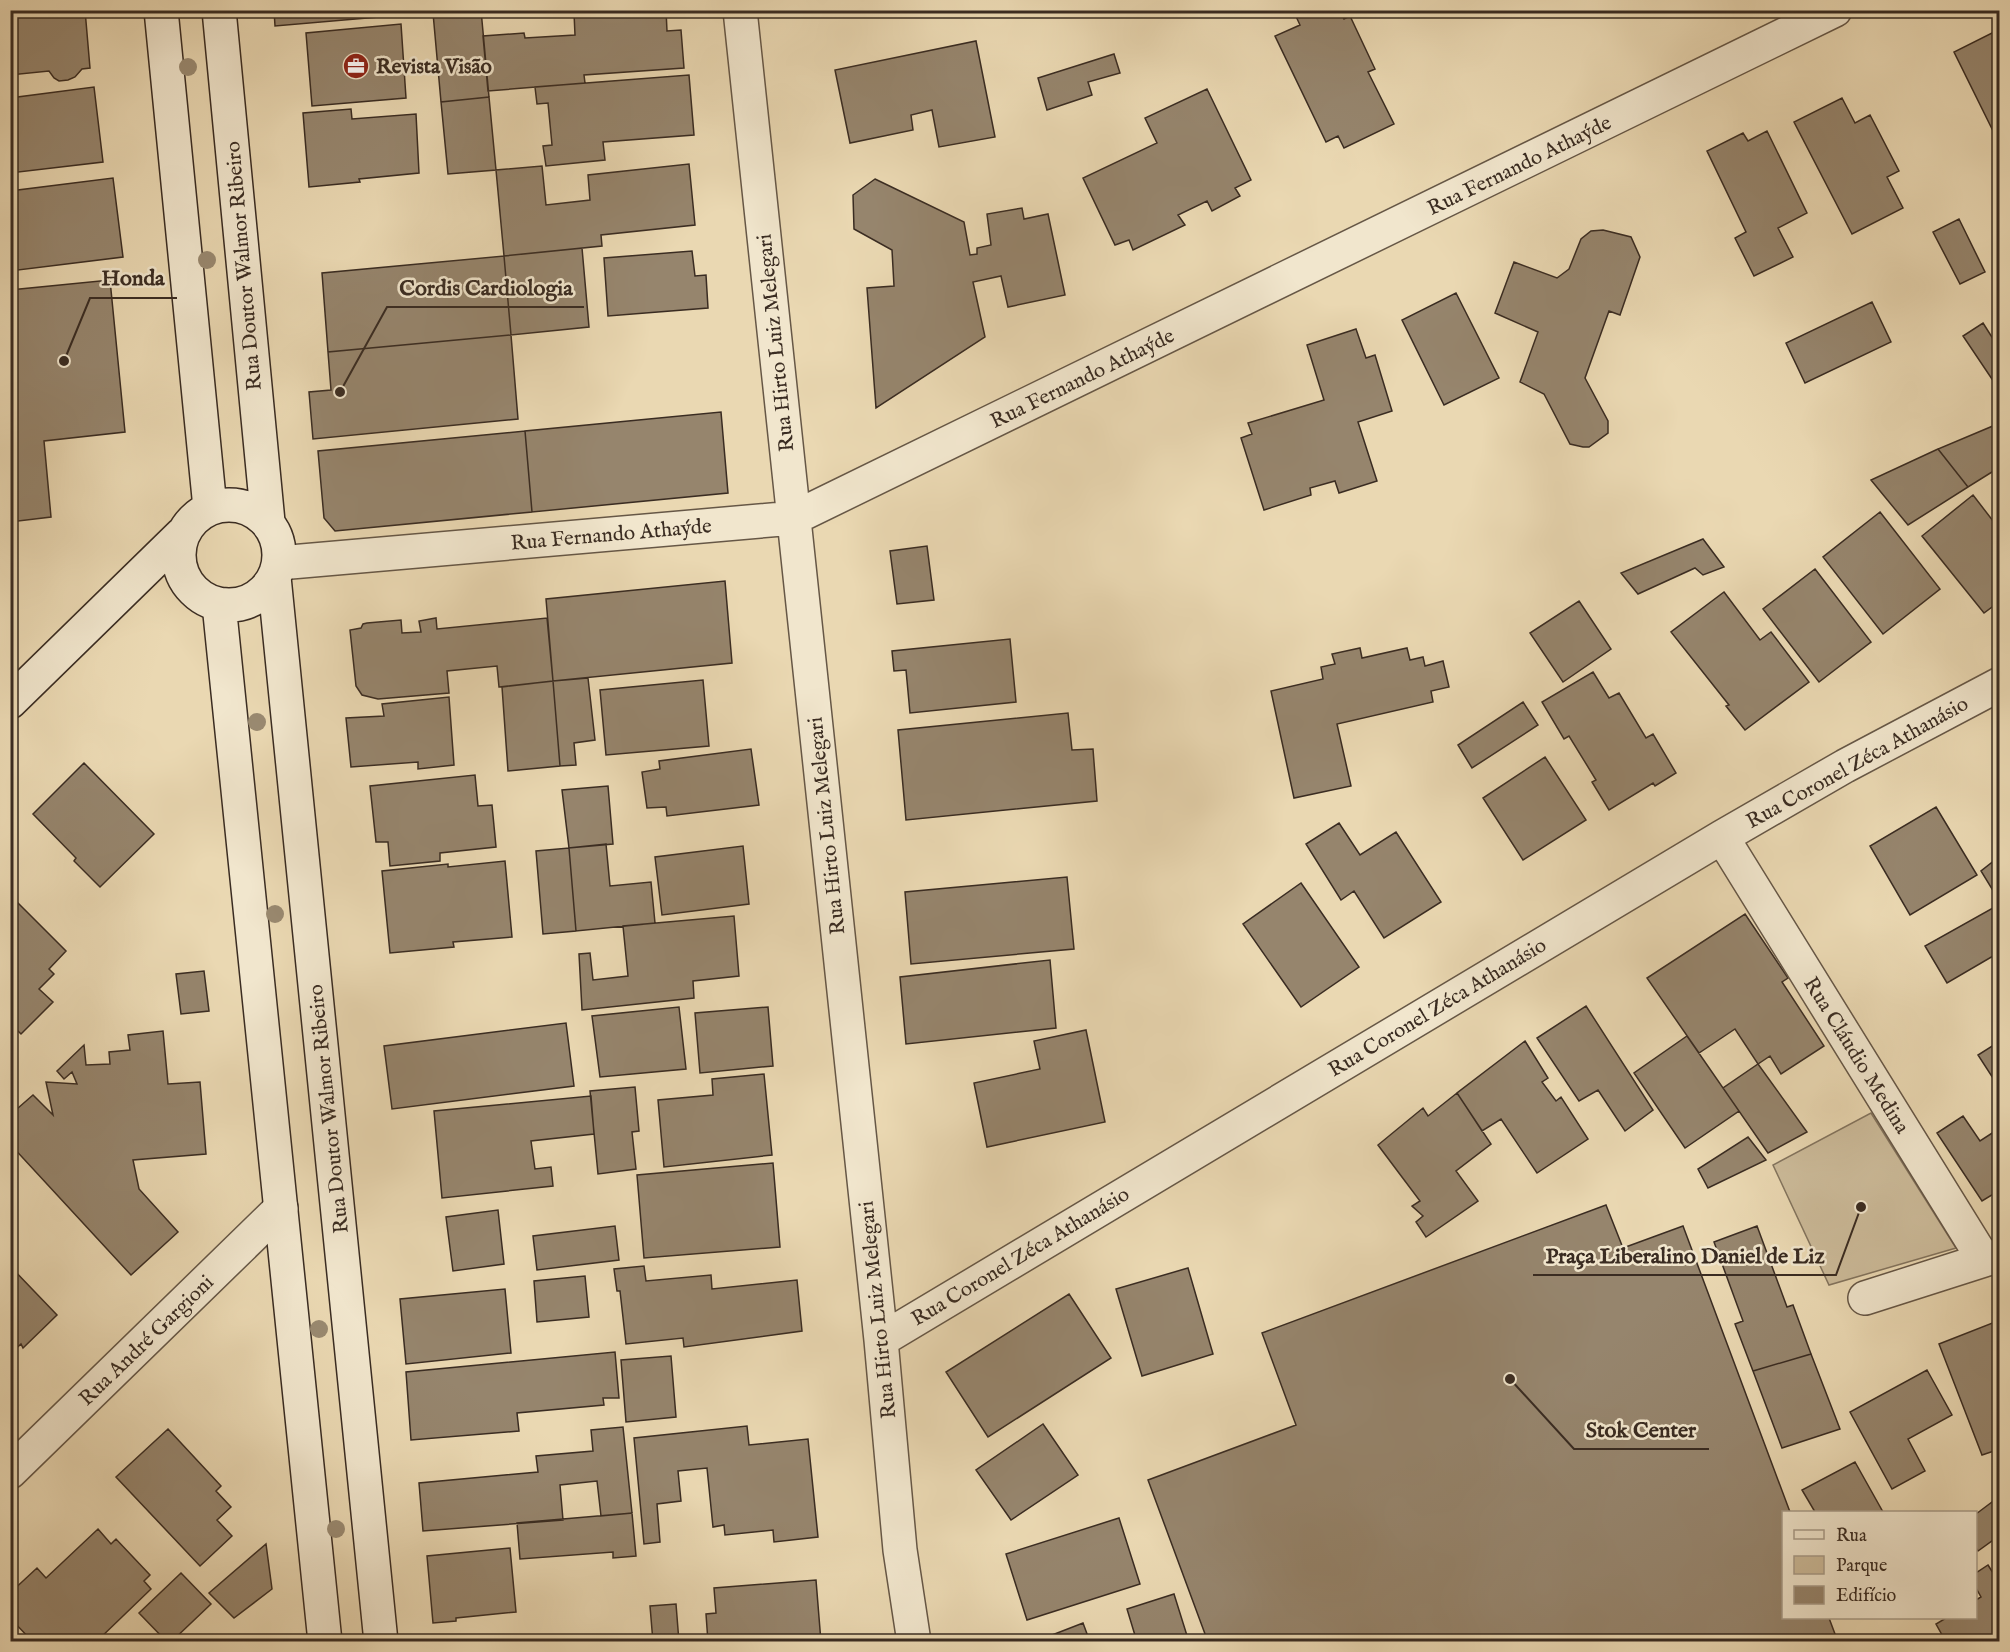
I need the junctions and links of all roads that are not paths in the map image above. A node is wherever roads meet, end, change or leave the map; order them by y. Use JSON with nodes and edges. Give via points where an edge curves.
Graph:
{"nodes":[{"id":1,"x":161,"y":10,"type":"edge"},
{"id":2,"x":219,"y":10,"type":"edge"},
{"id":3,"x":740,"y":10,"type":"edge"},
{"id":4,"x":1835,"y":10,"type":"edge"},
{"id":5,"x":210,"y":508,"type":"junction"},
{"id":6,"x":794,"y":518,"type":"junction"},
{"id":7,"x":268,"y":522,"type":"junction"},
{"id":8,"x":182,"y":534,"type":"junction"},
{"id":9,"x":276,"y":570,"type":"junction"},
{"id":10,"x":219,"y":604,"type":"junction"},
{"id":11,"x":2000,"y":684,"type":"edge"},
{"id":12,"x":10,"y":702,"type":"edge"},
{"id":13,"x":1722,"y":837,"type":"junction"},
{"id":14,"x":281,"y":1208,"type":"junction"},
{"id":15,"x":1992,"y":1258,"type":"edge"},
{"id":16,"x":1865,"y":1298,"type":"dead end"},
{"id":17,"x":881,"y":1340,"type":"junction"},
{"id":18,"x":10,"y":1472,"type":"edge"},
{"id":19,"x":325,"y":1641,"type":"edge"},
{"id":20,"x":381,"y":1641,"type":"edge"},
{"id":21,"x":914,"y":1641,"type":"edge"}],
"edges":[{"from":1,"to":5,"type":"street"},
{"from":2,"to":7,"type":"street","name":"Rua Doutor Walmor Ribeiro"},
{"from":3,"to":6,"type":"street","name":"Rua Hirto Luiz Melegari"},
{"from":4,"to":6,"type":"street","name":"Rua Fernando Athaýde"},
{"from":5,"to":7,"type":"street","via":[[225,504],[241,506]]},
{"from":5,"to":8,"type":"street","via":[[189,523]]},
{"from":6,"to":9,"type":"street","name":"Rua Fernando Athaýde"},
{"from":6,"to":17,"type":"street","name":"Rua Hirto Luiz Melegari"},
{"from":7,"to":9,"type":"street","via":[[279,548]]},
{"from":8,"to":10,"type":"street","via":[[178,549],[184,578],[205,600]]},
{"from":8,"to":12,"type":"street"},
{"from":9,"to":10,"type":"street","via":[[265,590],[252,600]]},
{"from":9,"to":20,"type":"street","name":"Rua Doutor Walmor Ribeiro"},
{"from":10,"to":14,"type":"street"},
{"from":11,"to":13,"type":"street","name":"Rua Coronel Zéca Athanásio"},
{"from":13,"to":15,"type":"street","name":"Rua Cláudio Medina"},
{"from":13,"to":17,"type":"street","name":"Rua Coronel Zéca Athanásio"},
{"from":14,"to":18,"type":"street","name":"Rua André Gargioni"},
{"from":14,"to":19,"type":"street"},
{"from":15,"to":16,"type":"street"},
{"from":17,"to":21,"type":"street","name":"Rua Hirto Luiz Melegari","via":[[900,1550]]}]}
